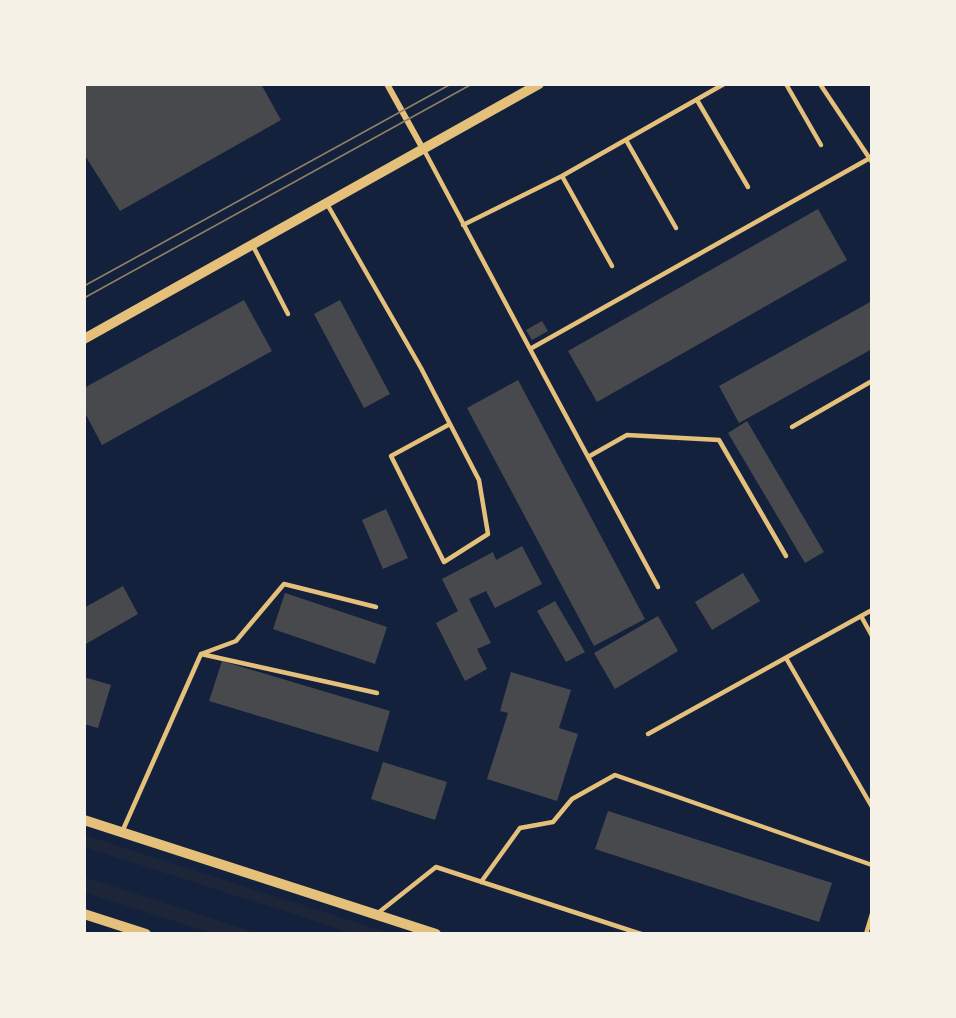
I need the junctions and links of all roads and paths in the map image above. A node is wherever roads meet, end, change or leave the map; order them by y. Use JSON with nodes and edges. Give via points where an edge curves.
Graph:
{"nodes":[{"id":1,"x":387,"y":84,"type":"edge"},
{"id":2,"x":539,"y":84,"type":"edge"},
{"id":3,"x":724,"y":84,"type":"edge"},
{"id":4,"x":786,"y":84,"type":"edge"},
{"id":5,"x":820,"y":84,"type":"edge"},
{"id":6,"x":697,"y":100,"type":"junction"},
{"id":7,"x":626,"y":140,"type":"junction"},
{"id":8,"x":821,"y":145,"type":"dead end"},
{"id":9,"x":423,"y":149,"type":"junction"},
{"id":10,"x":871,"y":160,"type":"edge"},
{"id":11,"x":562,"y":176,"type":"junction"},
{"id":12,"x":748,"y":187,"type":"dead end"},
{"id":13,"x":326,"y":203,"type":"junction"},
{"id":14,"x":463,"y":225,"type":"junction"},
{"id":15,"x":676,"y":228,"type":"dead end"},
{"id":16,"x":252,"y":244,"type":"junction"},
{"id":17,"x":612,"y":266,"type":"dead end"},
{"id":18,"x":288,"y":314,"type":"dead end"},
{"id":19,"x":84,"y":339,"type":"edge"},
{"id":20,"x":530,"y":349,"type":"junction"},
{"id":21,"x":872,"y":381,"type":"edge"},
{"id":22,"x":450,"y":424,"type":"junction"},
{"id":23,"x":792,"y":427,"type":"dead end"},
{"id":24,"x":588,"y":457,"type":"junction"},
{"id":25,"x":786,"y":556,"type":"dead end"},
{"id":26,"x":658,"y":587,"type":"dead end"},
{"id":27,"x":376,"y":607,"type":"dead end"},
{"id":28,"x":872,"y":610,"type":"edge"},
{"id":29,"x":861,"y":616,"type":"junction"},
{"id":30,"x":872,"y":636,"type":"edge"},
{"id":31,"x":201,"y":654,"type":"junction"},
{"id":32,"x":786,"y":658,"type":"junction"},
{"id":33,"x":377,"y":693,"type":"dead end"},
{"id":34,"x":648,"y":734,"type":"dead end"},
{"id":35,"x":872,"y":807,"type":"edge"},
{"id":36,"x":84,"y":820,"type":"edge"},
{"id":37,"x":122,"y":832,"type":"junction"},
{"id":38,"x":872,"y":866,"type":"edge"},
{"id":39,"x":481,"y":882,"type":"junction"},
{"id":40,"x":84,"y":914,"type":"edge"},
{"id":41,"x":872,"y":914,"type":"edge"},
{"id":42,"x":375,"y":915,"type":"junction"},
{"id":43,"x":146,"y":934,"type":"edge"},
{"id":44,"x":436,"y":934,"type":"edge"},
{"id":45,"x":641,"y":934,"type":"edge"},
{"id":46,"x":866,"y":934,"type":"edge"}],
"edges":[{"from":1,"to":9,"type":"street"},
{"from":2,"to":9,"type":"street"},
{"from":3,"to":6,"type":"lane"},
{"from":4,"to":8,"type":"lane"},
{"from":5,"to":10,"type":"lane"},
{"from":6,"to":7,"type":"lane"},
{"from":6,"to":12,"type":"lane"},
{"from":7,"to":11,"type":"lane"},
{"from":7,"to":15,"type":"lane"},
{"from":9,"to":13,"type":"street"},
{"from":9,"to":14,"type":"lane"},
{"from":10,"to":20,"type":"lane"},
{"from":11,"to":14,"type":"lane"},
{"from":11,"to":17,"type":"lane"},
{"from":13,"to":16,"type":"street"},
{"from":13,"to":22,"type":"lane"},
{"from":14,"to":20,"type":"lane"},
{"from":16,"to":18,"type":"lane"},
{"from":16,"to":19,"type":"street"},
{"from":20,"to":24,"type":"lane"},
{"from":21,"to":23,"type":"lane"},
{"from":22,"to":22,"type":"lane","via":[[391,456],[444,562],[488,534],[479,480]]},
{"from":24,"to":25,"type":"lane","via":[[627,435],[719,440]]},
{"from":24,"to":26,"type":"lane"},
{"from":27,"to":31,"type":"lane","via":[[284,584],[236,641]]},
{"from":28,"to":29,"type":"lane"},
{"from":29,"to":30,"type":"lane"},
{"from":29,"to":32,"type":"lane"},
{"from":31,"to":33,"type":"lane"},
{"from":31,"to":37,"type":"lane"},
{"from":32,"to":34,"type":"lane"},
{"from":32,"to":35,"type":"lane"},
{"from":36,"to":37,"type":"street"},
{"from":37,"to":42,"type":"street"},
{"from":38,"to":39,"type":"lane","via":[[615,775],[572,799],[553,822],[520,828]]},
{"from":39,"to":42,"type":"lane","via":[[436,867]]},
{"from":39,"to":45,"type":"lane"},
{"from":40,"to":43,"type":"street"},
{"from":41,"to":46,"type":"lane"},
{"from":42,"to":44,"type":"street"}]}
